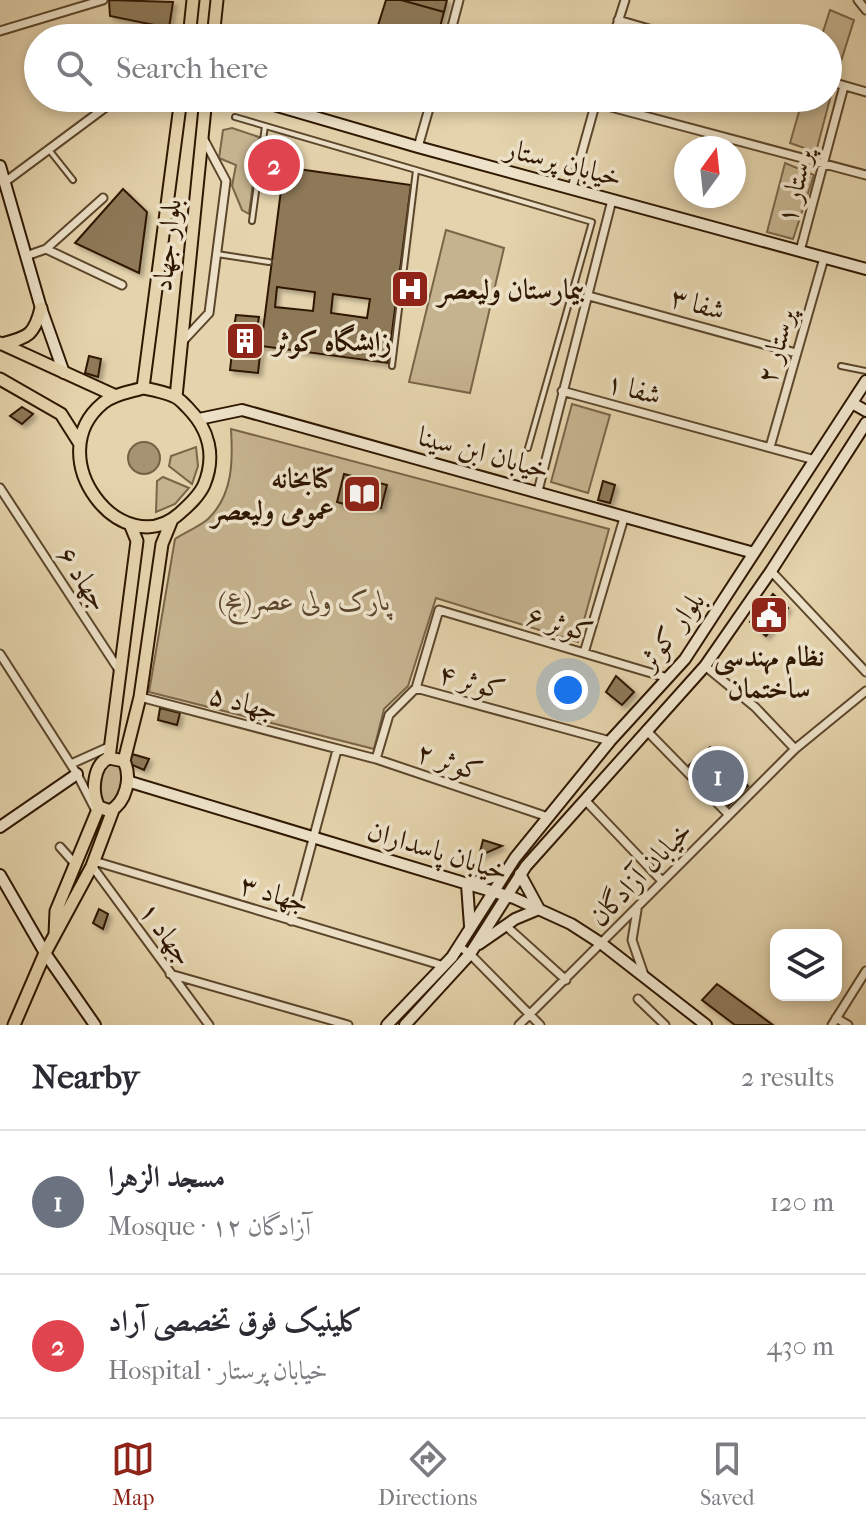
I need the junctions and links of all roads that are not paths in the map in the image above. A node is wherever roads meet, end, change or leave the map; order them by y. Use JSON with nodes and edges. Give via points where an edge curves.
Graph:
{"nodes":[{"id":1,"x":103,"y":0,"type":"edge"},
{"id":2,"x":459,"y":0,"type":"edge"},
{"id":3,"x":625,"y":0,"type":"edge"},
{"id":4,"x":857,"y":1,"type":"edge"},
{"id":5,"x":193,"y":2,"type":"edge"},
{"id":6,"x":216,"y":4,"type":"edge"},
{"id":7,"x":866,"y":10,"type":"edge"},
{"id":8,"x":618,"y":20,"type":"junction"},
{"id":9,"x":191,"y":24,"type":"edge"},
{"id":10,"x":214,"y":24,"type":"edge"},
{"id":11,"x":453,"y":24,"type":"edge"},
{"id":12,"x":617,"y":24,"type":"edge"},
{"id":13,"x":632,"y":24,"type":"edge"},
{"id":14,"x":0,"y":31,"type":"edge"},
{"id":15,"x":844,"y":86,"type":"joint"},
{"id":16,"x":866,"y":92,"type":"edge"},
{"id":17,"x":842,"y":93,"type":"edge"},
{"id":18,"x":99,"y":112,"type":"edge"},
{"id":19,"x":179,"y":112,"type":"edge"},
{"id":20,"x":204,"y":112,"type":"edge"},
{"id":21,"x":298,"y":112,"type":"edge"},
{"id":22,"x":428,"y":112,"type":"edge"},
{"id":23,"x":593,"y":112,"type":"edge"},
{"id":24,"x":638,"y":112,"type":"edge"},
{"id":25,"x":837,"y":112,"type":"edge"},
{"id":26,"x":235,"y":117,"type":"dead end"},
{"id":27,"x":265,"y":126,"type":"junction"},
{"id":28,"x":201,"y":134,"type":"junction"},
{"id":29,"x":418,"y":147,"type":"junction"},
{"id":30,"x":48,"y":149,"type":"junction"},
{"id":31,"x":822,"y":164,"type":"junction"},
{"id":32,"x":0,"y":166,"type":"edge"},
{"id":33,"x":416,"y":170,"type":"junction"},
{"id":34,"x":866,"y":175,"type":"edge"},
{"id":35,"x":73,"y":180,"type":"dead end"},
{"id":36,"x":4,"y":188,"type":"edge"},
{"id":37,"x":572,"y":188,"type":"junction"},
{"id":38,"x":103,"y":198,"type":"dead end"},
{"id":39,"x":612,"y":200,"type":"junction"},
{"id":40,"x":252,"y":221,"type":"dead end"},
{"id":41,"x":46,"y":249,"type":"junction"},
{"id":42,"x":800,"y":251,"type":"junction"},
{"id":43,"x":217,"y":254,"type":"junction"},
{"id":44,"x":26,"y":256,"type":"junction"},
{"id":45,"x":824,"y":258,"type":"junction"},
{"id":46,"x":269,"y":262,"type":"dead end"},
{"id":47,"x":866,"y":269,"type":"edge"},
{"id":48,"x":122,"y":285,"type":"dead end"},
{"id":49,"x":589,"y":296,"type":"junction"},
{"id":50,"x":41,"y":308,"type":"junction"},
{"id":51,"x":1,"y":343,"type":"edge"},
{"id":52,"x":181,"y":344,"type":"junction"},
{"id":53,"x":796,"y":353,"type":"junction"},
{"id":54,"x":392,"y":366,"type":"dead end"},
{"id":55,"x":841,"y":366,"type":"dead end"},
{"id":56,"x":866,"y":371,"type":"edge"},
{"id":57,"x":64,"y":373,"type":"junction"},
{"id":58,"x":0,"y":379,"type":"edge"},
{"id":59,"x":866,"y":381,"type":"edge"},
{"id":60,"x":143,"y":388,"type":"junction"},
{"id":61,"x":562,"y":391,"type":"junction"},
{"id":62,"x":116,"y":396,"type":"junction"},
{"id":63,"x":176,"y":397,"type":"junction"},
{"id":64,"x":852,"y":403,"type":"junction"},
{"id":65,"x":866,"y":411,"type":"edge"},
{"id":66,"x":199,"y":419,"type":"junction"},
{"id":67,"x":866,"y":423,"type":"edge"},
{"id":68,"x":860,"y":441,"type":"edge"},
{"id":69,"x":80,"y":444,"type":"junction"},
{"id":70,"x":770,"y":447,"type":"junction"},
{"id":71,"x":528,"y":448,"type":"dead end"},
{"id":72,"x":815,"y":460,"type":"junction"},
{"id":73,"x":0,"y":488,"type":"edge"},
{"id":74,"x":538,"y":491,"type":"junction"},
{"id":75,"x":624,"y":518,"type":"junction"},
{"id":76,"x":171,"y":522,"type":"junction"},
{"id":77,"x":130,"y":524,"type":"junction"},
{"id":78,"x":754,"y":553,"type":"junction"},
{"id":79,"x":771,"y":571,"type":"junction"},
{"id":80,"x":584,"y":653,"type":"junction"},
{"id":81,"x":0,"y":654,"type":"edge"},
{"id":82,"x":705,"y":666,"type":"junction"},
{"id":83,"x":866,"y":672,"type":"edge"},
{"id":84,"x":122,"y":675,"type":"junction"},
{"id":85,"x":668,"y":678,"type":"junction"},
{"id":86,"x":416,"y":688,"type":"junction"},
{"id":87,"x":866,"y":691,"type":"edge"},
{"id":88,"x":140,"y":697,"type":"junction"},
{"id":89,"x":646,"y":730,"type":"junction"},
{"id":90,"x":610,"y":741,"type":"junction"},
{"id":91,"x":795,"y":749,"type":"junction"},
{"id":92,"x":337,"y":750,"type":"junction"},
{"id":93,"x":110,"y":752,"type":"junction"},
{"id":94,"x":376,"y":759,"type":"junction"},
{"id":95,"x":124,"y":761,"type":"junction"},
{"id":96,"x":71,"y":764,"type":"junction"},
{"id":97,"x":77,"y":774,"type":"junction"},
{"id":98,"x":127,"y":781,"type":"junction"},
{"id":99,"x":585,"y":800,"type":"junction"},
{"id":100,"x":98,"y":810,"type":"junction"},
{"id":101,"x":113,"y":810,"type":"junction"},
{"id":102,"x":728,"y":814,"type":"junction"},
{"id":103,"x":548,"y":817,"type":"junction"},
{"id":104,"x":0,"y":827,"type":"edge"},
{"id":105,"x":312,"y":837,"type":"junction"},
{"id":106,"x":60,"y":847,"type":"dead end"},
{"id":107,"x":515,"y":858,"type":"junction"},
{"id":108,"x":93,"y":864,"type":"junction"},
{"id":109,"x":76,"y":865,"type":"junction"},
{"id":110,"x":523,"y":870,"type":"junction"},
{"id":111,"x":505,"y":873,"type":"junction"},
{"id":112,"x":0,"y":875,"type":"edge"},
{"id":113,"x":662,"y":881,"type":"junction"},
{"id":114,"x":467,"y":885,"type":"junction"},
{"id":115,"x":492,"y":892,"type":"junction"},
{"id":116,"x":506,"y":896,"type":"junction"},
{"id":117,"x":641,"y":902,"type":"junction"},
{"id":118,"x":539,"y":909,"type":"junction"},
{"id":119,"x":291,"y":921,"type":"junction"},
{"id":120,"x":505,"y":925,"type":"junction"},
{"id":121,"x":470,"y":929,"type":"junction"},
{"id":122,"x":55,"y":934,"type":"junction"},
{"id":123,"x":602,"y":944,"type":"junction"},
{"id":124,"x":460,"y":947,"type":"junction"},
{"id":125,"x":472,"y":951,"type":"junction"},
{"id":126,"x":45,"y":953,"type":"junction"},
{"id":127,"x":444,"y":966,"type":"junction"},
{"id":128,"x":866,"y":971,"type":"edge"},
{"id":129,"x":170,"y":974,"type":"junction"},
{"id":130,"x":566,"y":980,"type":"junction"},
{"id":131,"x":650,"y":983,"type":"junction"},
{"id":132,"x":638,"y":999,"type":"dead end"},
{"id":133,"x":529,"y":1015,"type":"junction"},
{"id":134,"x":834,"y":1022,"type":"edge"},
{"id":135,"x":408,"y":1024,"type":"edge"},
{"id":136,"x":14,"y":1025,"type":"edge"},
{"id":137,"x":95,"y":1025,"type":"edge"},
{"id":138,"x":209,"y":1025,"type":"edge"},
{"id":139,"x":348,"y":1025,"type":"edge"},
{"id":140,"x":387,"y":1025,"type":"edge"},
{"id":141,"x":519,"y":1025,"type":"edge"},
{"id":142,"x":540,"y":1025,"type":"edge"},
{"id":143,"x":665,"y":1025,"type":"edge"},
{"id":144,"x":706,"y":1025,"type":"edge"},
{"id":145,"x":848,"y":1025,"type":"edge"}],
"edges":[{"from":1,"to":14,"type":"street"},
{"from":2,"to":11,"type":"street"},
{"from":3,"to":8,"type":"street"},
{"from":4,"to":7,"type":"street"},
{"from":5,"to":6,"type":"main road"},
{"from":5,"to":9,"type":"main road"},
{"from":6,"to":10,"type":"main road"},
{"from":8,"to":12,"type":"street"},
{"from":8,"to":13,"type":"street"},
{"from":15,"to":16,"type":"street"},
{"from":15,"to":17,"type":"street","name":"پرستار ۱"},
{"from":18,"to":30,"type":"street"},
{"from":19,"to":60,"type":"main road","name":"بلوار جهاد"},
{"from":20,"to":28,"type":"main road","name":"بلوار جهاد"},
{"from":21,"to":29,"type":"street","name":"خیابان پرستار"},
{"from":22,"to":29,"type":"street"},
{"from":23,"to":37,"type":"street"},
{"from":24,"to":31,"type":"street"},
{"from":25,"to":31,"type":"street","name":"پرستار ۱"},
{"from":26,"to":27,"type":"lane"},
{"from":27,"to":33,"type":"lane"},
{"from":27,"to":40,"type":"lane"},
{"from":28,"to":43,"type":"street","via":[[226,181]]},
{"from":28,"to":52,"type":"main road","name":"بلوار جهاد"},
{"from":29,"to":37,"type":"street","name":"خیابان پرستار"},
{"from":30,"to":35,"type":"lane"},
{"from":30,"to":36,"type":"street"},
{"from":31,"to":34,"type":"street"},
{"from":31,"to":42,"type":"street","name":"پرستار ۱"},
{"from":32,"to":36,"type":"street"},
{"from":33,"to":54,"type":"lane"},
{"from":33,"to":71,"type":"lane","via":[[592,222]]},
{"from":36,"to":44,"type":"street"},
{"from":37,"to":39,"type":"street","name":"خیابان پرستار"},
{"from":38,"to":41,"type":"street"},
{"from":39,"to":42,"type":"street","name":"خیابان پرستار"},
{"from":39,"to":49,"type":"street"},
{"from":41,"to":44,"type":"street"},
{"from":41,"to":48,"type":"street"},
{"from":42,"to":45,"type":"street","name":"خیابان پرستار"},
{"from":43,"to":46,"type":"lane"},
{"from":43,"to":52,"type":"street","via":[[209,313]]},
{"from":44,"to":50,"type":"street"},
{"from":45,"to":47,"type":"street","name":"خیابان پرستار"},
{"from":45,"to":53,"type":"street","name":"پرستار ۲"},
{"from":49,"to":53,"type":"street","name":"شفا ۳"},
{"from":49,"to":61,"type":"street"},
{"from":50,"to":51,"type":"main road","via":[[33,331]]},
{"from":50,"to":57,"type":"street"},
{"from":51,"to":57,"type":"main road"},
{"from":52,"to":63,"type":"main road","name":"بلوار جهاد"},
{"from":53,"to":70,"type":"street","name":"پرستار ۲"},
{"from":55,"to":56,"type":"lane"},
{"from":57,"to":62,"type":"main road"},
{"from":58,"to":69,"type":"main road","via":[[61,414]]},
{"from":59,"to":64,"type":"street","name":"بلوار کوثر"},
{"from":60,"to":62,"type":"main road"},
{"from":60,"to":63,"type":"main road"},
{"from":61,"to":70,"type":"street","name":"شفا ۱"},
{"from":61,"to":74,"type":"street"},
{"from":62,"to":69,"type":"main road","via":[[88,422]]},
{"from":63,"to":66,"type":"main road"},
{"from":64,"to":65,"type":"street"},
{"from":64,"to":72,"type":"street","name":"بلوار کوثر"},
{"from":66,"to":74,"type":"street","name":"خیابان ابن سینا","via":[[242,410]]},
{"from":66,"to":76,"type":"main road","via":[[211,456],[207,476],[201,491]]},
{"from":67,"to":68,"type":"street","name":"بلوار کوثر"},
{"from":68,"to":79,"type":"street","name":"بلوار کوثر"},
{"from":69,"to":77,"type":"main road","via":[[85,483],[95,501]]},
{"from":70,"to":72,"type":"street","name":"شفا ۱"},
{"from":72,"to":78,"type":"street","name":"بلوار کوثر"},
{"from":73,"to":84,"type":"street","name":"جهاد ۶"},
{"from":74,"to":75,"type":"street","name":"خیابان ابن سینا"},
{"from":75,"to":78,"type":"street","name":"خیابان ابن سینا"},
{"from":75,"to":80,"type":"street"},
{"from":76,"to":77,"type":"main road"},
{"from":76,"to":88,"type":"main road","via":[[162,544]]},
{"from":77,"to":84,"type":"main road","via":[[137,541]]},
{"from":78,"to":85,"type":"street","name":"بلوار کوثر"},
{"from":79,"to":82,"type":"street","name":"بلوار کوثر"},
{"from":79,"to":83,"type":"street"},
{"from":80,"to":85,"type":"street","name":"کوثر ۶"},
{"from":80,"to":86,"type":"street","name":"کوثر ۶","via":[[439,610]]},
{"from":81,"to":96,"type":"street"},
{"from":82,"to":89,"type":"street","name":"بلوار کوثر"},
{"from":82,"to":91,"type":"street"},
{"from":84,"to":93,"type":"main road"},
{"from":85,"to":90,"type":"street","name":"بلوار کوثر"},
{"from":86,"to":90,"type":"street","name":"کوثر ۴"},
{"from":86,"to":94,"type":"street","via":[[389,715]]},
{"from":87,"to":91,"type":"street","name":"خیابان آزادگان"},
{"from":88,"to":92,"type":"street","name":"جهاد ۵"},
{"from":88,"to":95,"type":"main road"},
{"from":89,"to":99,"type":"street","name":"بلوار کوثر"},
{"from":89,"to":102,"type":"street"},
{"from":90,"to":103,"type":"street","name":"بلوار کوثر"},
{"from":91,"to":102,"type":"street","name":"خیابان آزادگان"},
{"from":92,"to":94,"type":"street","name":"کوثر ۲"},
{"from":92,"to":105,"type":"street"},
{"from":93,"to":95,"type":"main road"},
{"from":93,"to":96,"type":"street"},
{"from":93,"to":100,"type":"main road","via":[[95,778]]},
{"from":94,"to":103,"type":"street","name":"کوثر ۲"},
{"from":95,"to":98,"type":"main road"},
{"from":96,"to":97,"type":"street"},
{"from":97,"to":100,"type":"street"},
{"from":97,"to":104,"type":"street"},
{"from":98,"to":101,"type":"main road","via":[[122,801]]},
{"from":98,"to":105,"type":"street","name":"خیابان پاسداران"},
{"from":99,"to":110,"type":"street","name":"بلوار کوثر"},
{"from":99,"to":113,"type":"street"},
{"from":100,"to":101,"type":"main road"},
{"from":100,"to":109,"type":"main road"},
{"from":101,"to":108,"type":"main road"},
{"from":102,"to":113,"type":"street","name":"خیابان آزادگان"},
{"from":103,"to":107,"type":"street","name":"بلوار کوثر"},
{"from":105,"to":114,"type":"street","name":"خیابان پاسداران"},
{"from":105,"to":119,"type":"street"},
{"from":106,"to":109,"type":"street"},
{"from":107,"to":110,"type":"street"},
{"from":107,"to":111,"type":"street","name":"بلوار کوثر"},
{"from":108,"to":119,"type":"street","name":"جهاد ۳"},
{"from":108,"to":122,"type":"main road"},
{"from":108,"to":129,"type":"street","name":"جهاد ۱"},
{"from":109,"to":122,"type":"main road","via":[[56,911]]},
{"from":110,"to":116,"type":"street","name":"بلوار کوثر"},
{"from":110,"to":118,"type":"street"},
{"from":111,"to":114,"type":"street"},
{"from":111,"to":115,"type":"street","name":"بلوار کوثر"},
{"from":112,"to":126,"type":"street"},
{"from":113,"to":117,"type":"street","name":"خیابان آزادگان"},
{"from":114,"to":115,"type":"street","name":"خیابان پاسداران"},
{"from":114,"to":121,"type":"street"},
{"from":115,"to":116,"type":"street","name":"خیابان پاسداران"},
{"from":115,"to":121,"type":"street","name":"بلوار کوثر"},
{"from":116,"to":118,"type":"street","name":"خیابان پاسداران"},
{"from":116,"to":125,"type":"street","name":"بلوار کوثر"},
{"from":117,"to":123,"type":"street","name":"خیابان آزادگان"},
{"from":117,"to":131,"type":"street","via":[[632,940]]},
{"from":118,"to":120,"type":"street"},
{"from":118,"to":123,"type":"street","name":"خیابان پاسداران"},
{"from":119,"to":127,"type":"street","name":"جهاد ۳"},
{"from":120,"to":125,"type":"street"},
{"from":120,"to":130,"type":"street"},
{"from":121,"to":124,"type":"street","name":"بلوار کوثر"},
{"from":122,"to":126,"type":"main road"},
{"from":123,"to":130,"type":"street","name":"خیابان آزادگان"},
{"from":123,"to":131,"type":"street","name":"خیابان پاسداران"},
{"from":124,"to":125,"type":"street"},
{"from":124,"to":127,"type":"street","name":"بلوار کوثر"},
{"from":125,"to":133,"type":"street"},
{"from":125,"to":135,"type":"street"},
{"from":126,"to":136,"type":"main road"},
{"from":126,"to":137,"type":"street"},
{"from":127,"to":140,"type":"street","name":"بلوار کوثر"},
{"from":128,"to":134,"type":"street"},
{"from":129,"to":138,"type":"street","name":"جهاد ۱"},
{"from":129,"to":139,"type":"street"},
{"from":130,"to":133,"type":"street","name":"خیابان آزادگان"},
{"from":131,"to":144,"type":"street","name":"خیابان پاسداران"},
{"from":132,"to":143,"type":"street"},
{"from":133,"to":141,"type":"street","name":"خیابان آزادگان"},
{"from":133,"to":142,"type":"street"},
{"from":134,"to":145,"type":"street"}]}
